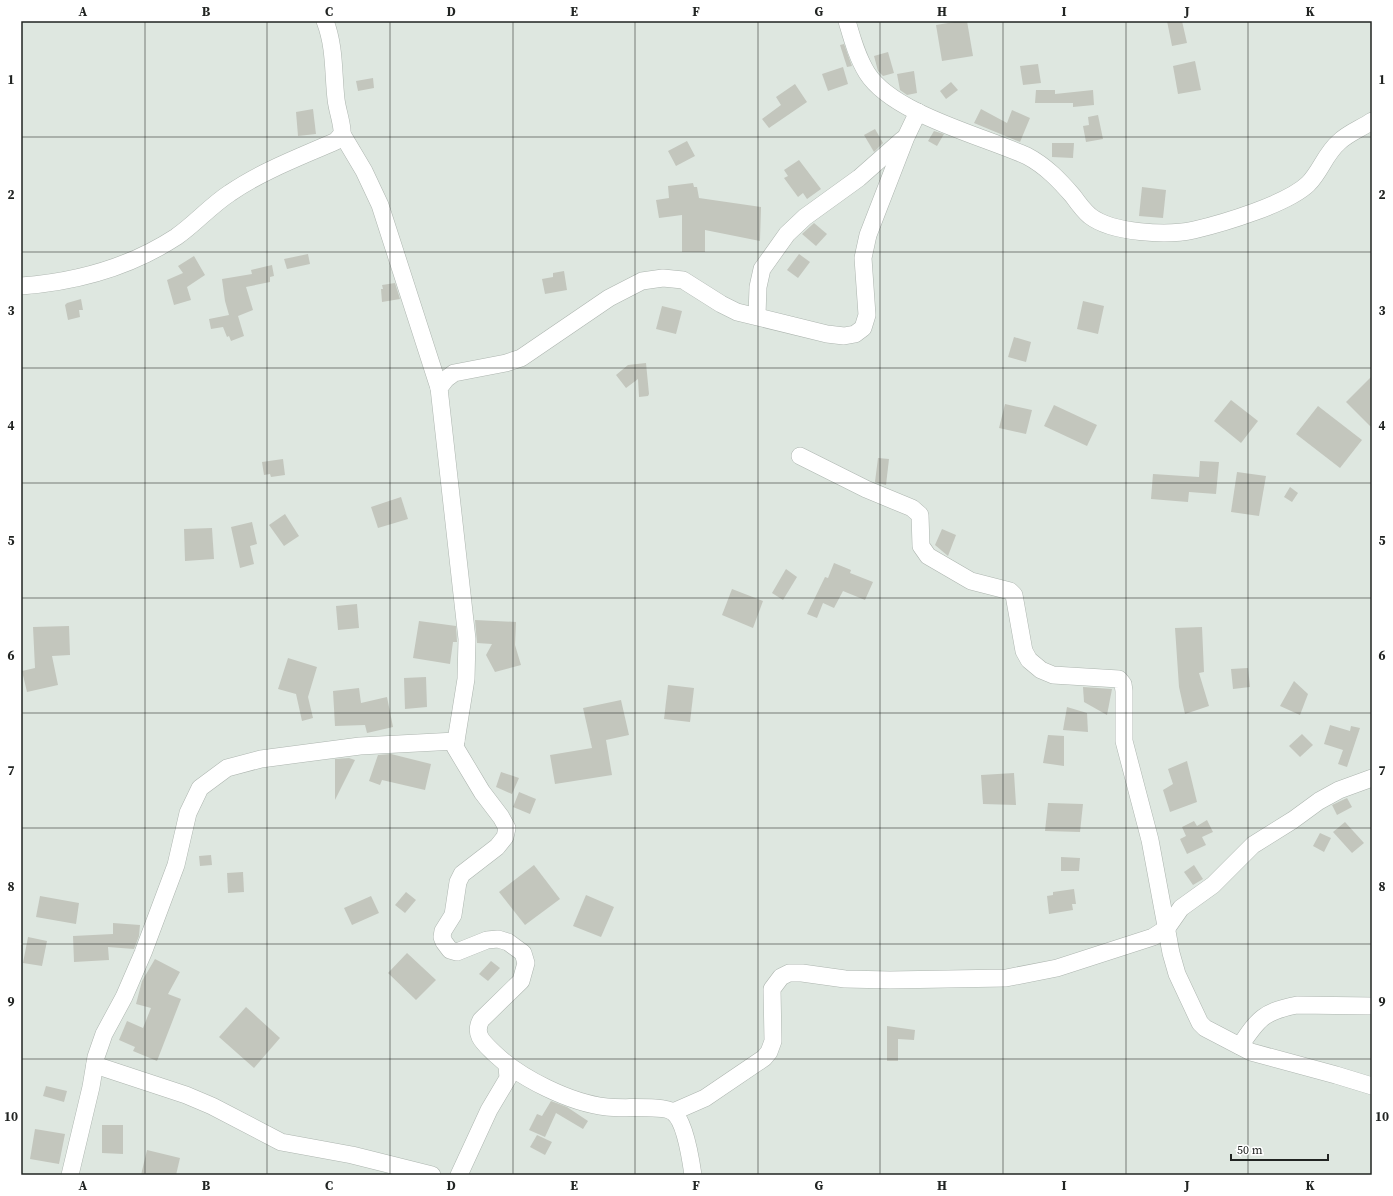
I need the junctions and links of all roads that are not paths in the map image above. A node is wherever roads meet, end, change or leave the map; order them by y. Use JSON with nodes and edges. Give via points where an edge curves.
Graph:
{"nodes":[{"id":1,"x":325,"y":21,"type":"edge"},
{"id":2,"x":847,"y":21,"type":"edge"},
{"id":3,"x":918,"y":112,"type":"junction"},
{"id":4,"x":1372,"y":121,"type":"edge"},
{"id":5,"x":342,"y":134,"type":"junction"},
{"id":6,"x":906,"y":137,"type":"junction"},
{"id":7,"x":21,"y":286,"type":"edge"},
{"id":8,"x":756,"y":315,"type":"junction"},
{"id":9,"x":439,"y":388,"type":"junction"},
{"id":10,"x":800,"y":456,"type":"dead end"},
{"id":11,"x":456,"y":742,"type":"junction"},
{"id":12,"x":1372,"y":778,"type":"edge"},
{"id":13,"x":1167,"y":928,"type":"junction"},
{"id":14,"x":1372,"y":1006,"type":"edge"},
{"id":15,"x":1240,"y":1046,"type":"junction"},
{"id":16,"x":95,"y":1064,"type":"junction"},
{"id":17,"x":507,"y":1066,"type":"junction"},
{"id":18,"x":1372,"y":1086,"type":"edge"},
{"id":19,"x":673,"y":1112,"type":"junction"},
{"id":20,"x":70,"y":1175,"type":"edge"},
{"id":21,"x":432,"y":1175,"type":"edge"},
{"id":22,"x":459,"y":1175,"type":"edge"},
{"id":23,"x":693,"y":1175,"type":"edge"}],
"edges":[{"from":1,"to":5,"type":"street","via":[[333,50],[336,100]]},
{"from":2,"to":3,"type":"street","via":[[855,48],[867,73],[879,87]]},
{"from":3,"to":4,"type":"street","via":[[1027,157],[1044,167],[1061,182],[1089,216],[1104,224],[1115,229],[1173,233],[1194,230],[1255,212],[1299,191],[1317,174],[1339,141]]},
{"from":3,"to":6,"type":"street"},
{"from":5,"to":7,"type":"street","via":[[336,141],[266,172],[230,193],[177,236],[126,264],[92,274]]},
{"from":5,"to":9,"type":"street","via":[[380,205]]},
{"from":6,"to":8,"type":"street","via":[[859,178],[805,217],[787,234],[762,269]]},
{"from":6,"to":8,"type":"street","via":[[865,248],[863,258],[867,315],[863,328],[855,334],[844,336]]},
{"from":8,"to":9,"type":"street","via":[[732,309],[684,280],[648,280],[598,304],[520,358],[454,373]]},
{"from":9,"to":11,"type":"street","via":[[466,639],[466,679]]},
{"from":10,"to":13,"type":"street","via":[[866,489],[912,508],[920,515],[921,546],[928,556],[971,581],[1010,591],[1014,595],[1024,651],[1029,660],[1041,670],[1053,675],[1111,677],[1119,679],[1123,684],[1124,740],[1150,840]]},
{"from":11,"to":16,"type":"street","via":[[360,746],[261,759],[227,768],[208,780],[200,788],[188,813],[176,865],[162,905],[134,975],[104,1034]]},
{"from":11,"to":17,"type":"street","via":[[456,747],[470,774],[507,828],[505,837],[497,847],[462,874],[458,882],[453,915],[442,937],[450,950],[457,952],[487,940],[498,939],[508,942],[523,953],[526,963],[521,981],[478,1026],[481,1040]]},
{"from":12,"to":13,"type":"street","via":[[1339,790],[1319,801],[1253,845],[1213,885],[1181,908]]},
{"from":13,"to":15,"type":"street","via":[[1174,965],[1200,1023]]},
{"from":13,"to":19,"type":"street","via":[[1153,937],[1057,968],[1006,978],[845,979],[802,972],[789,973],[781,977],[772,989],[773,1041],[764,1058],[705,1098]]},
{"from":14,"to":15,"type":"street","via":[[1286,1007],[1260,1018]]},
{"from":15,"to":18,"type":"street","via":[[1266,1057],[1336,1074]]},
{"from":16,"to":20,"type":"street"},
{"from":16,"to":21,"type":"street","via":[[186,1095],[281,1142],[352,1155]]},
{"from":17,"to":19,"type":"street","via":[[530,1081],[605,1107],[659,1108]]},
{"from":17,"to":22,"type":"street","via":[[508,1078],[489,1110]]},
{"from":19,"to":23,"type":"street","via":[[680,1121]]}]}
